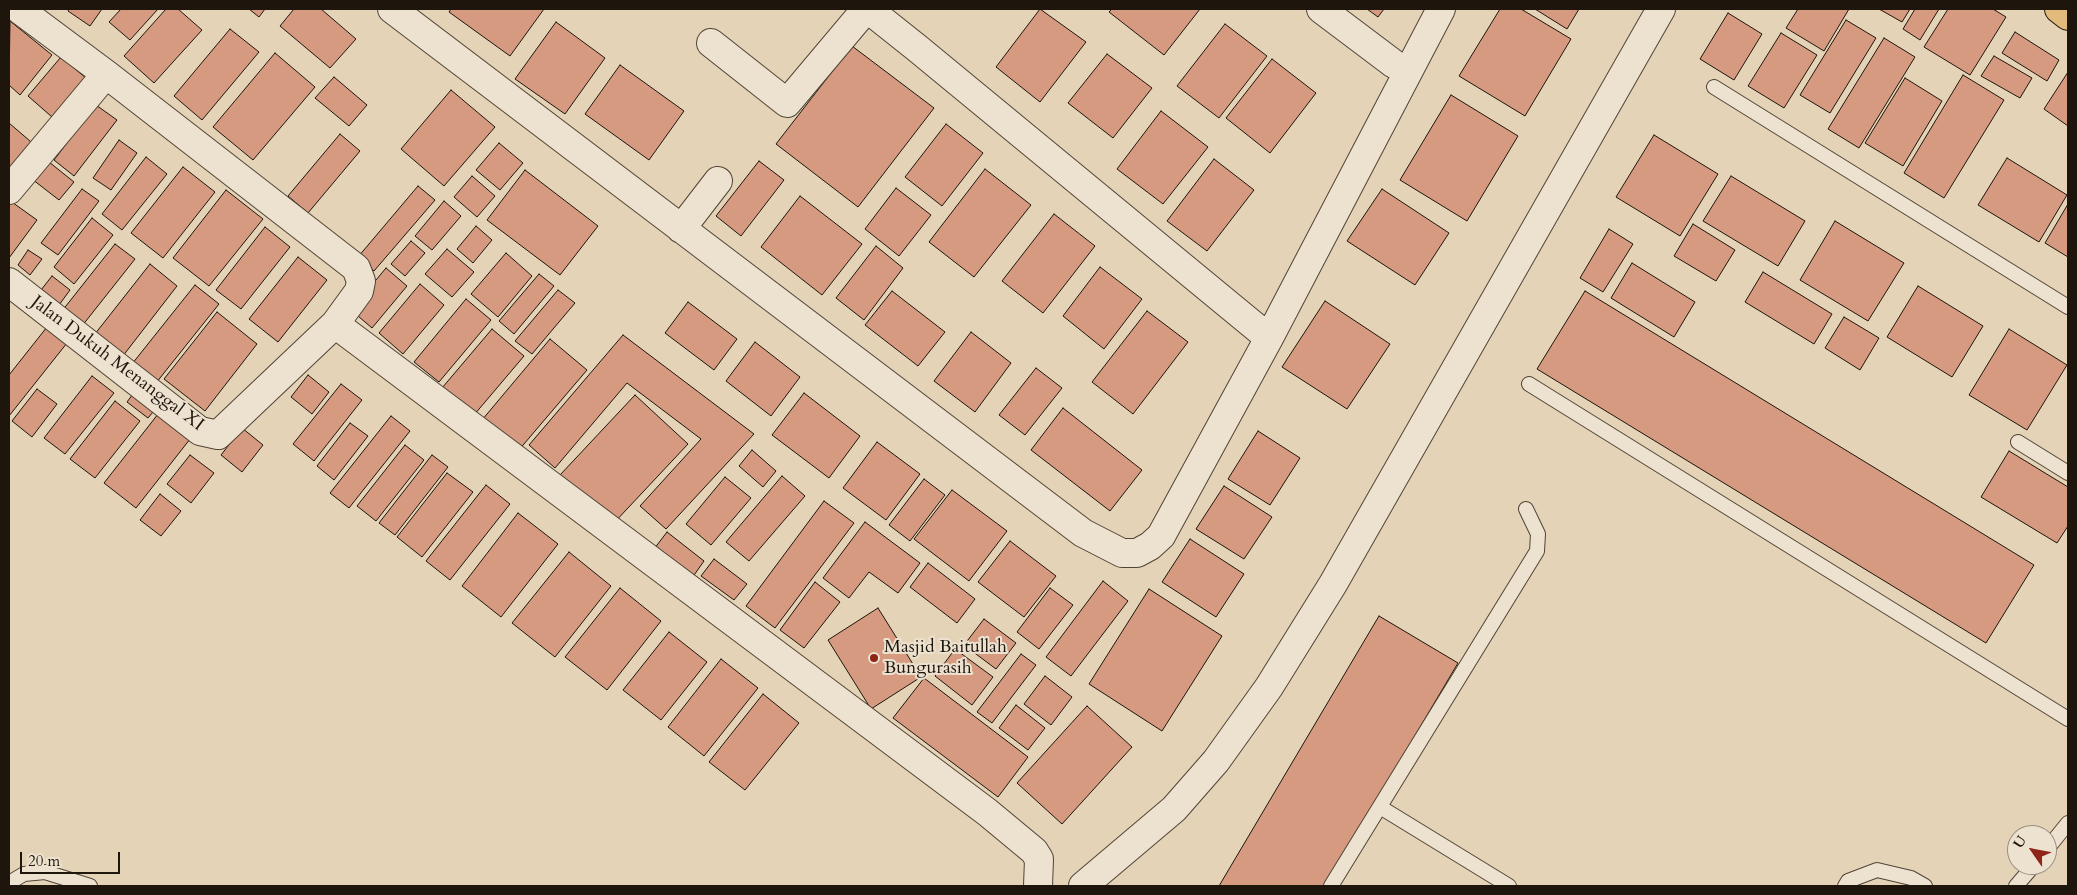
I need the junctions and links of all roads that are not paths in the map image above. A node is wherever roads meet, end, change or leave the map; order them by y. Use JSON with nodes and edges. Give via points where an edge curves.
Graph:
{"nodes":[{"id":1,"x":392,"y":9,"type":"edge"},
{"id":2,"x":867,"y":9,"type":"edge"},
{"id":3,"x":1321,"y":9,"type":"edge"},
{"id":4,"x":1441,"y":9,"type":"edge"},
{"id":5,"x":1661,"y":9,"type":"edge"},
{"id":6,"x":2059,"y":9,"type":"edge"},
{"id":7,"x":20,"y":10,"type":"edge"},
{"id":8,"x":2068,"y":16,"type":"edge"},
{"id":9,"x":711,"y":43,"type":"dead end"},
{"id":10,"x":1394,"y":64,"type":"dead end"},
{"id":11,"x":106,"y":74,"type":"junction"},
{"id":12,"x":1714,"y":87,"type":"dead end"},
{"id":13,"x":718,"y":181,"type":"dead end"},
{"id":14,"x":9,"y":190,"type":"edge"},
{"id":15,"x":681,"y":229,"type":"junction"},
{"id":16,"x":9,"y":282,"type":"edge"},
{"id":17,"x":2068,"y":307,"type":"edge"},
{"id":18,"x":335,"y":324,"type":"junction"},
{"id":19,"x":1270,"y":338,"type":"junction"},
{"id":20,"x":1529,"y":384,"type":"dead end"},
{"id":21,"x":2018,"y":442,"type":"dead end"},
{"id":22,"x":2068,"y":473,"type":"edge"},
{"id":23,"x":1526,"y":508,"type":"dead end"},
{"id":24,"x":2068,"y":719,"type":"edge"},
{"id":25,"x":1380,"y":807,"type":"junction"},
{"id":26,"x":2068,"y":823,"type":"edge"},
{"id":27,"x":2057,"y":837,"type":"edge"},
{"id":28,"x":2025,"y":875,"type":"edge"},
{"id":29,"x":9,"y":883,"type":"edge"},
{"id":30,"x":90,"y":886,"type":"edge"},
{"id":31,"x":1038,"y":886,"type":"edge"},
{"id":32,"x":1083,"y":886,"type":"edge"},
{"id":33,"x":1331,"y":886,"type":"edge"},
{"id":34,"x":1509,"y":886,"type":"edge"},
{"id":35,"x":1845,"y":886,"type":"edge"},
{"id":36,"x":1924,"y":886,"type":"edge"},
{"id":37,"x":2016,"y":886,"type":"edge"}],
"edges":[{"from":1,"to":15,"type":"street"},
{"from":2,"to":9,"type":"street","via":[[787,103]]},
{"from":2,"to":19,"type":"street"},
{"from":3,"to":10,"type":"street"},
{"from":4,"to":19,"type":"street"},
{"from":5,"to":32,"type":"street","via":[[1338,576],[1269,687],[1216,761],[1174,809]]},
{"from":6,"to":8,"type":"highway"},
{"from":7,"to":11,"type":"street"},
{"from":11,"to":14,"type":"street"},
{"from":11,"to":18,"type":"street","via":[[356,268],[361,282],[359,291]]},
{"from":12,"to":17,"type":"lane"},
{"from":13,"to":15,"type":"street"},
{"from":15,"to":19,"type":"street","via":[[1083,533],[1122,553],[1137,553],[1161,536]]},
{"from":16,"to":18,"type":"street","name":"Jalan Dukuh Menanggal XI","via":[[209,434],[218,435],[225,429]]},
{"from":18,"to":31,"type":"street","via":[[988,812],[1034,851],[1039,859]]},
{"from":20,"to":24,"type":"lane"},
{"from":21,"to":22,"type":"lane"},
{"from":23,"to":25,"type":"lane","via":[[1538,534],[1537,550]]},
{"from":25,"to":33,"type":"lane"},
{"from":25,"to":34,"type":"lane"},
{"from":26,"to":27,"type":"lane"},
{"from":28,"to":37,"type":"lane"},
{"from":29,"to":30,"type":"lane","via":[[24,874],[45,872]]},
{"from":35,"to":36,"type":"lane","via":[[1848,881],[1877,870],[1911,878]]}]}
